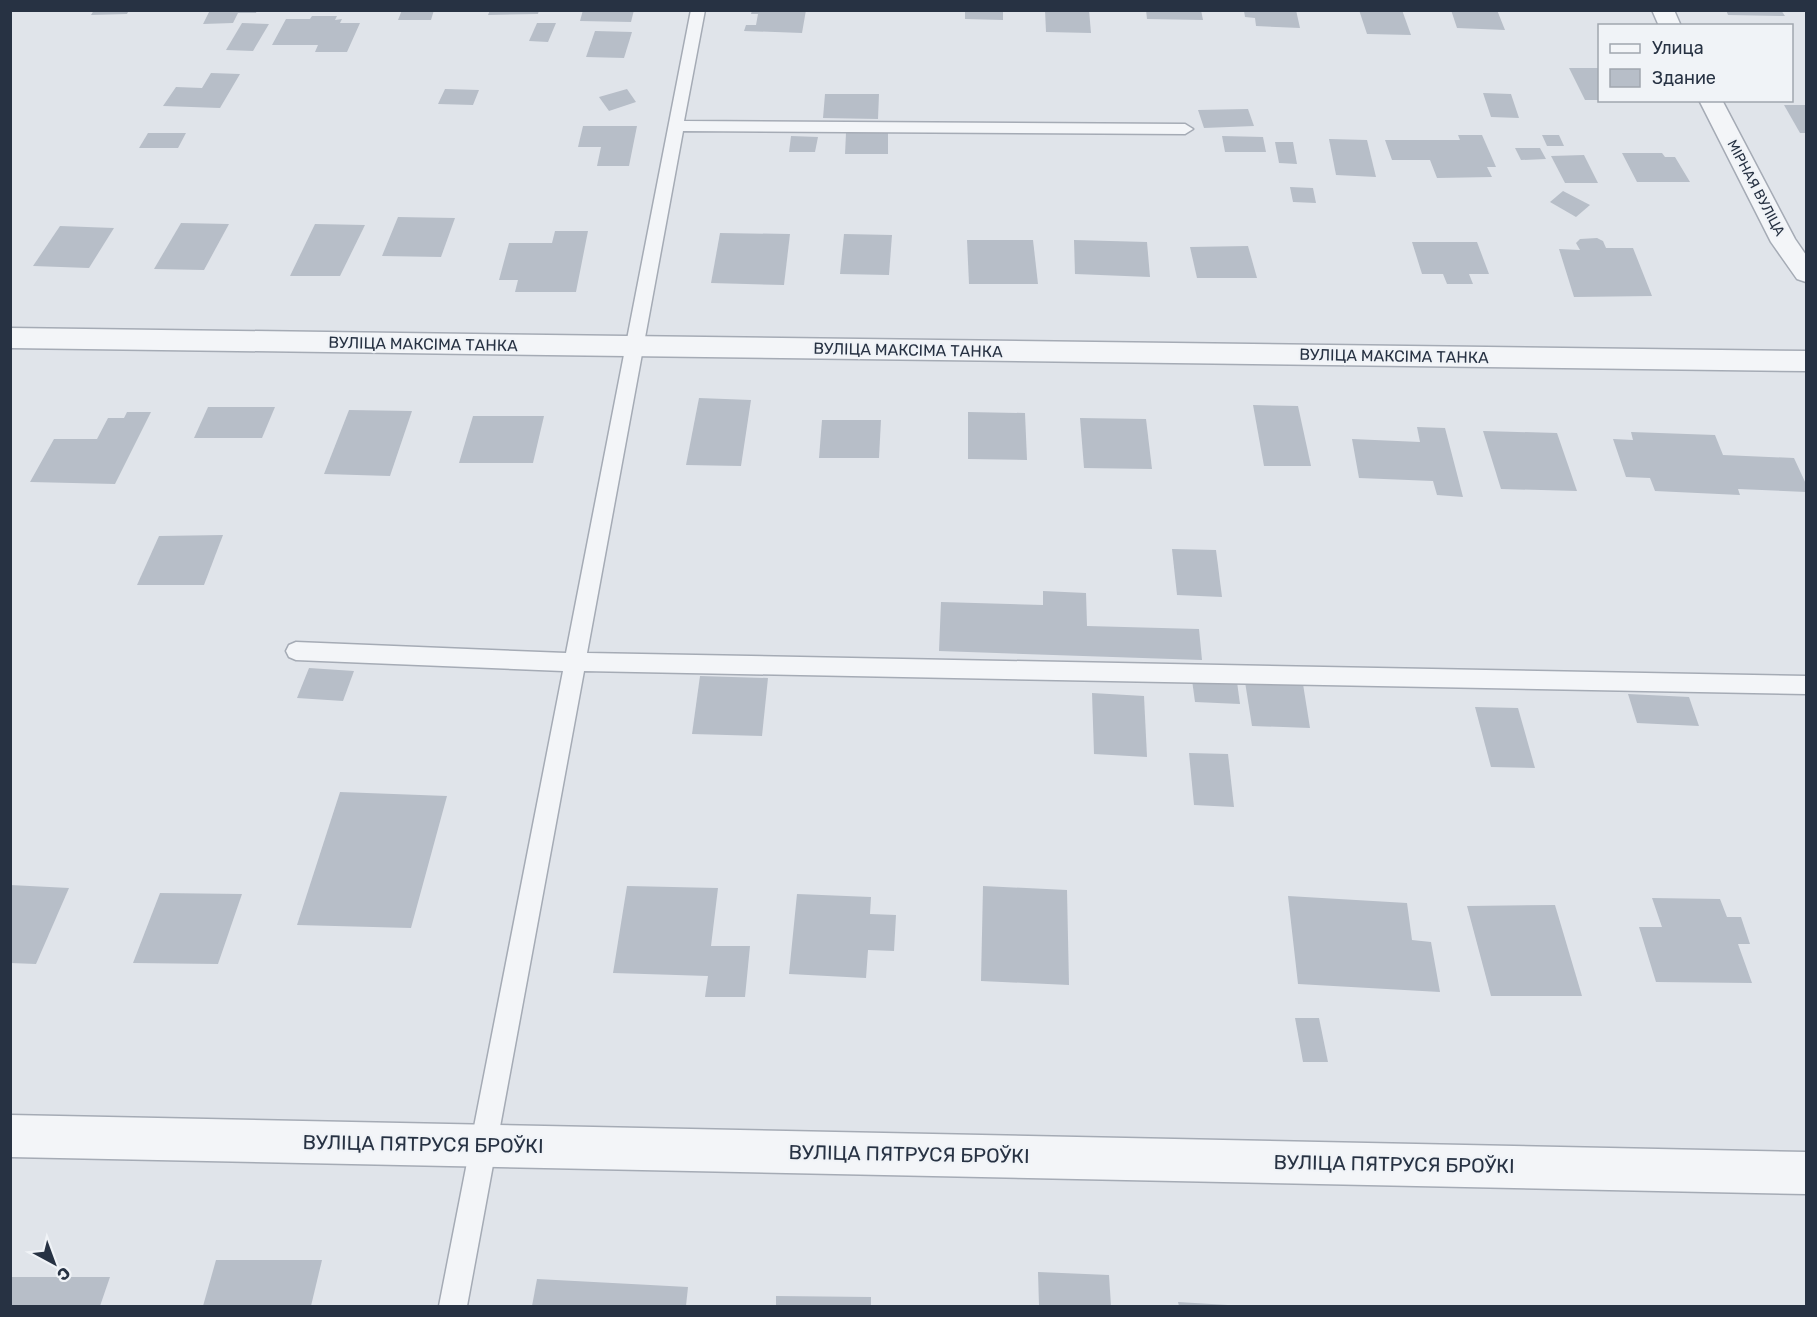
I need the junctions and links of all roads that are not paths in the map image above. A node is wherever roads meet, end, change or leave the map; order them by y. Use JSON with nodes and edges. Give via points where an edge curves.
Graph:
{"nodes":[{"id":1,"x":698,"y":10,"type":"edge"},
{"id":2,"x":1663,"y":10,"type":"edge"},
{"id":3,"x":1669,"y":24,"type":"edge"},
{"id":4,"x":1711,"y":102,"type":"edge"},
{"id":5,"x":675,"y":126,"type":"junction"},
{"id":6,"x":1185,"y":129,"type":"dead end"},
{"id":7,"x":1806,"y":273,"type":"edge"},
{"id":8,"x":10,"y":338,"type":"edge"},
{"id":9,"x":633,"y":347,"type":"junction"},
{"id":10,"x":1806,"y":361,"type":"edge"},
{"id":11,"x":296,"y":651,"type":"dead end"},
{"id":12,"x":574,"y":662,"type":"junction"},
{"id":13,"x":1806,"y":685,"type":"edge"},
{"id":14,"x":10,"y":1136,"type":"edge"},
{"id":15,"x":483,"y":1145,"type":"junction"},
{"id":16,"x":1806,"y":1173,"type":"edge"},
{"id":17,"x":453,"y":1306,"type":"edge"}],
"edges":[{"from":1,"to":5,"type":"lane"},
{"from":2,"to":3,"type":"street"},
{"from":4,"to":7,"type":"street","name":"МІРНАЯ ВУЛІЦА","via":[[1784,242]]},
{"from":5,"to":6,"type":"lane"},
{"from":5,"to":9,"type":"lane"},
{"from":8,"to":9,"type":"street","name":"ВУЛІЦА МАКСІМА ТАНКА"},
{"from":9,"to":10,"type":"street","name":"ВУЛІЦА МАКСІМА ТАНКА"},
{"from":9,"to":12,"type":"lane"},
{"from":11,"to":12,"type":"lane"},
{"from":12,"to":13,"type":"lane"},
{"from":12,"to":15,"type":"lane"},
{"from":14,"to":15,"type":"street","name":"ВУЛІЦА ПЯТРУСЯ БРОЎКІ"},
{"from":15,"to":16,"type":"street","name":"ВУЛІЦА ПЯТРУСЯ БРОЎКІ"},
{"from":15,"to":17,"type":"lane"}]}
